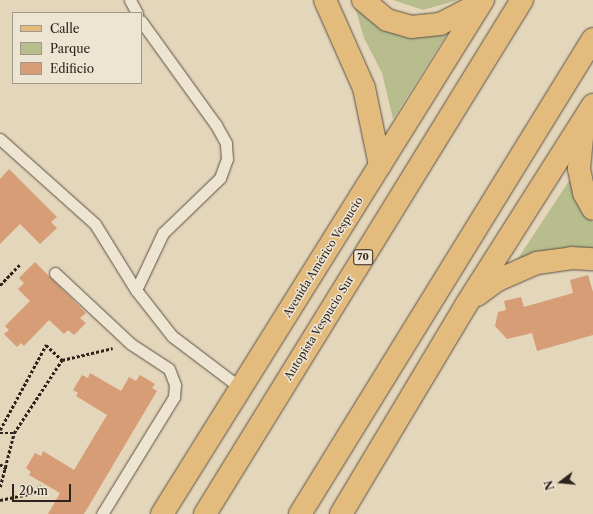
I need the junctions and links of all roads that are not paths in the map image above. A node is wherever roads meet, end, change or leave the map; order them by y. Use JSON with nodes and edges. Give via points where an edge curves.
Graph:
{"nodes":[{"id":1,"x":130,"y":0,"type":"edge"},
{"id":2,"x":325,"y":0,"type":"edge"},
{"id":3,"x":363,"y":0,"type":"edge"},
{"id":4,"x":482,"y":0,"type":"edge"},
{"id":5,"x":522,"y":0,"type":"edge"},
{"id":6,"x":136,"y":12,"type":"edge"},
{"id":7,"x":142,"y":22,"type":"edge"},
{"id":8,"x":593,"y":39,"type":"edge"},
{"id":9,"x":589,"y":112,"type":"edge"},
{"id":10,"x":0,"y":139,"type":"edge"},
{"id":11,"x":380,"y":166,"type":"junction"},
{"id":12,"x":593,"y":210,"type":"edge"},
{"id":13,"x":593,"y":259,"type":"edge"},
{"id":14,"x":55,"y":273,"type":"dead end"},
{"id":15,"x":136,"y":290,"type":"junction"},
{"id":16,"x":466,"y":305,"type":"junction"},
{"id":17,"x":242,"y":388,"type":"junction"},
{"id":18,"x":102,"y":514,"type":"edge"},
{"id":19,"x":162,"y":514,"type":"edge"},
{"id":20,"x":205,"y":514,"type":"edge"},
{"id":21,"x":300,"y":514,"type":"edge"},
{"id":22,"x":341,"y":514,"type":"edge"}],
"edges":[{"from":1,"to":6,"type":"lane"},
{"from":2,"to":11,"type":"main road","via":[[364,88]]},
{"from":3,"to":4,"type":"main road","via":[[387,20],[410,27],[455,19]]},
{"from":4,"to":11,"type":"main road","name":"Avenida Américo Vespucio"},
{"from":5,"to":20,"type":"main road","name":"Autopista Vespucio Sur","number":"70"},
{"from":7,"to":15,"type":"lane","via":[[216,125],[226,143],[227,160],[220,178],[163,233]]},
{"from":8,"to":21,"type":"main road"},
{"from":9,"to":12,"type":"main road","via":[[579,169],[584,193]]},
{"from":9,"to":16,"type":"main road"},
{"from":10,"to":15,"type":"lane","via":[[95,224]]},
{"from":11,"to":17,"type":"main road","name":"Avenida Américo Vespucio"},
{"from":13,"to":16,"type":"main road","via":[[554,260],[526,266],[498,280]]},
{"from":14,"to":18,"type":"lane","via":[[131,344],[169,369],[174,397]]},
{"from":15,"to":17,"type":"lane","via":[[172,336]]},
{"from":16,"to":22,"type":"main road"},
{"from":17,"to":19,"type":"main road","name":"Avenida Américo Vespucio"}]}
